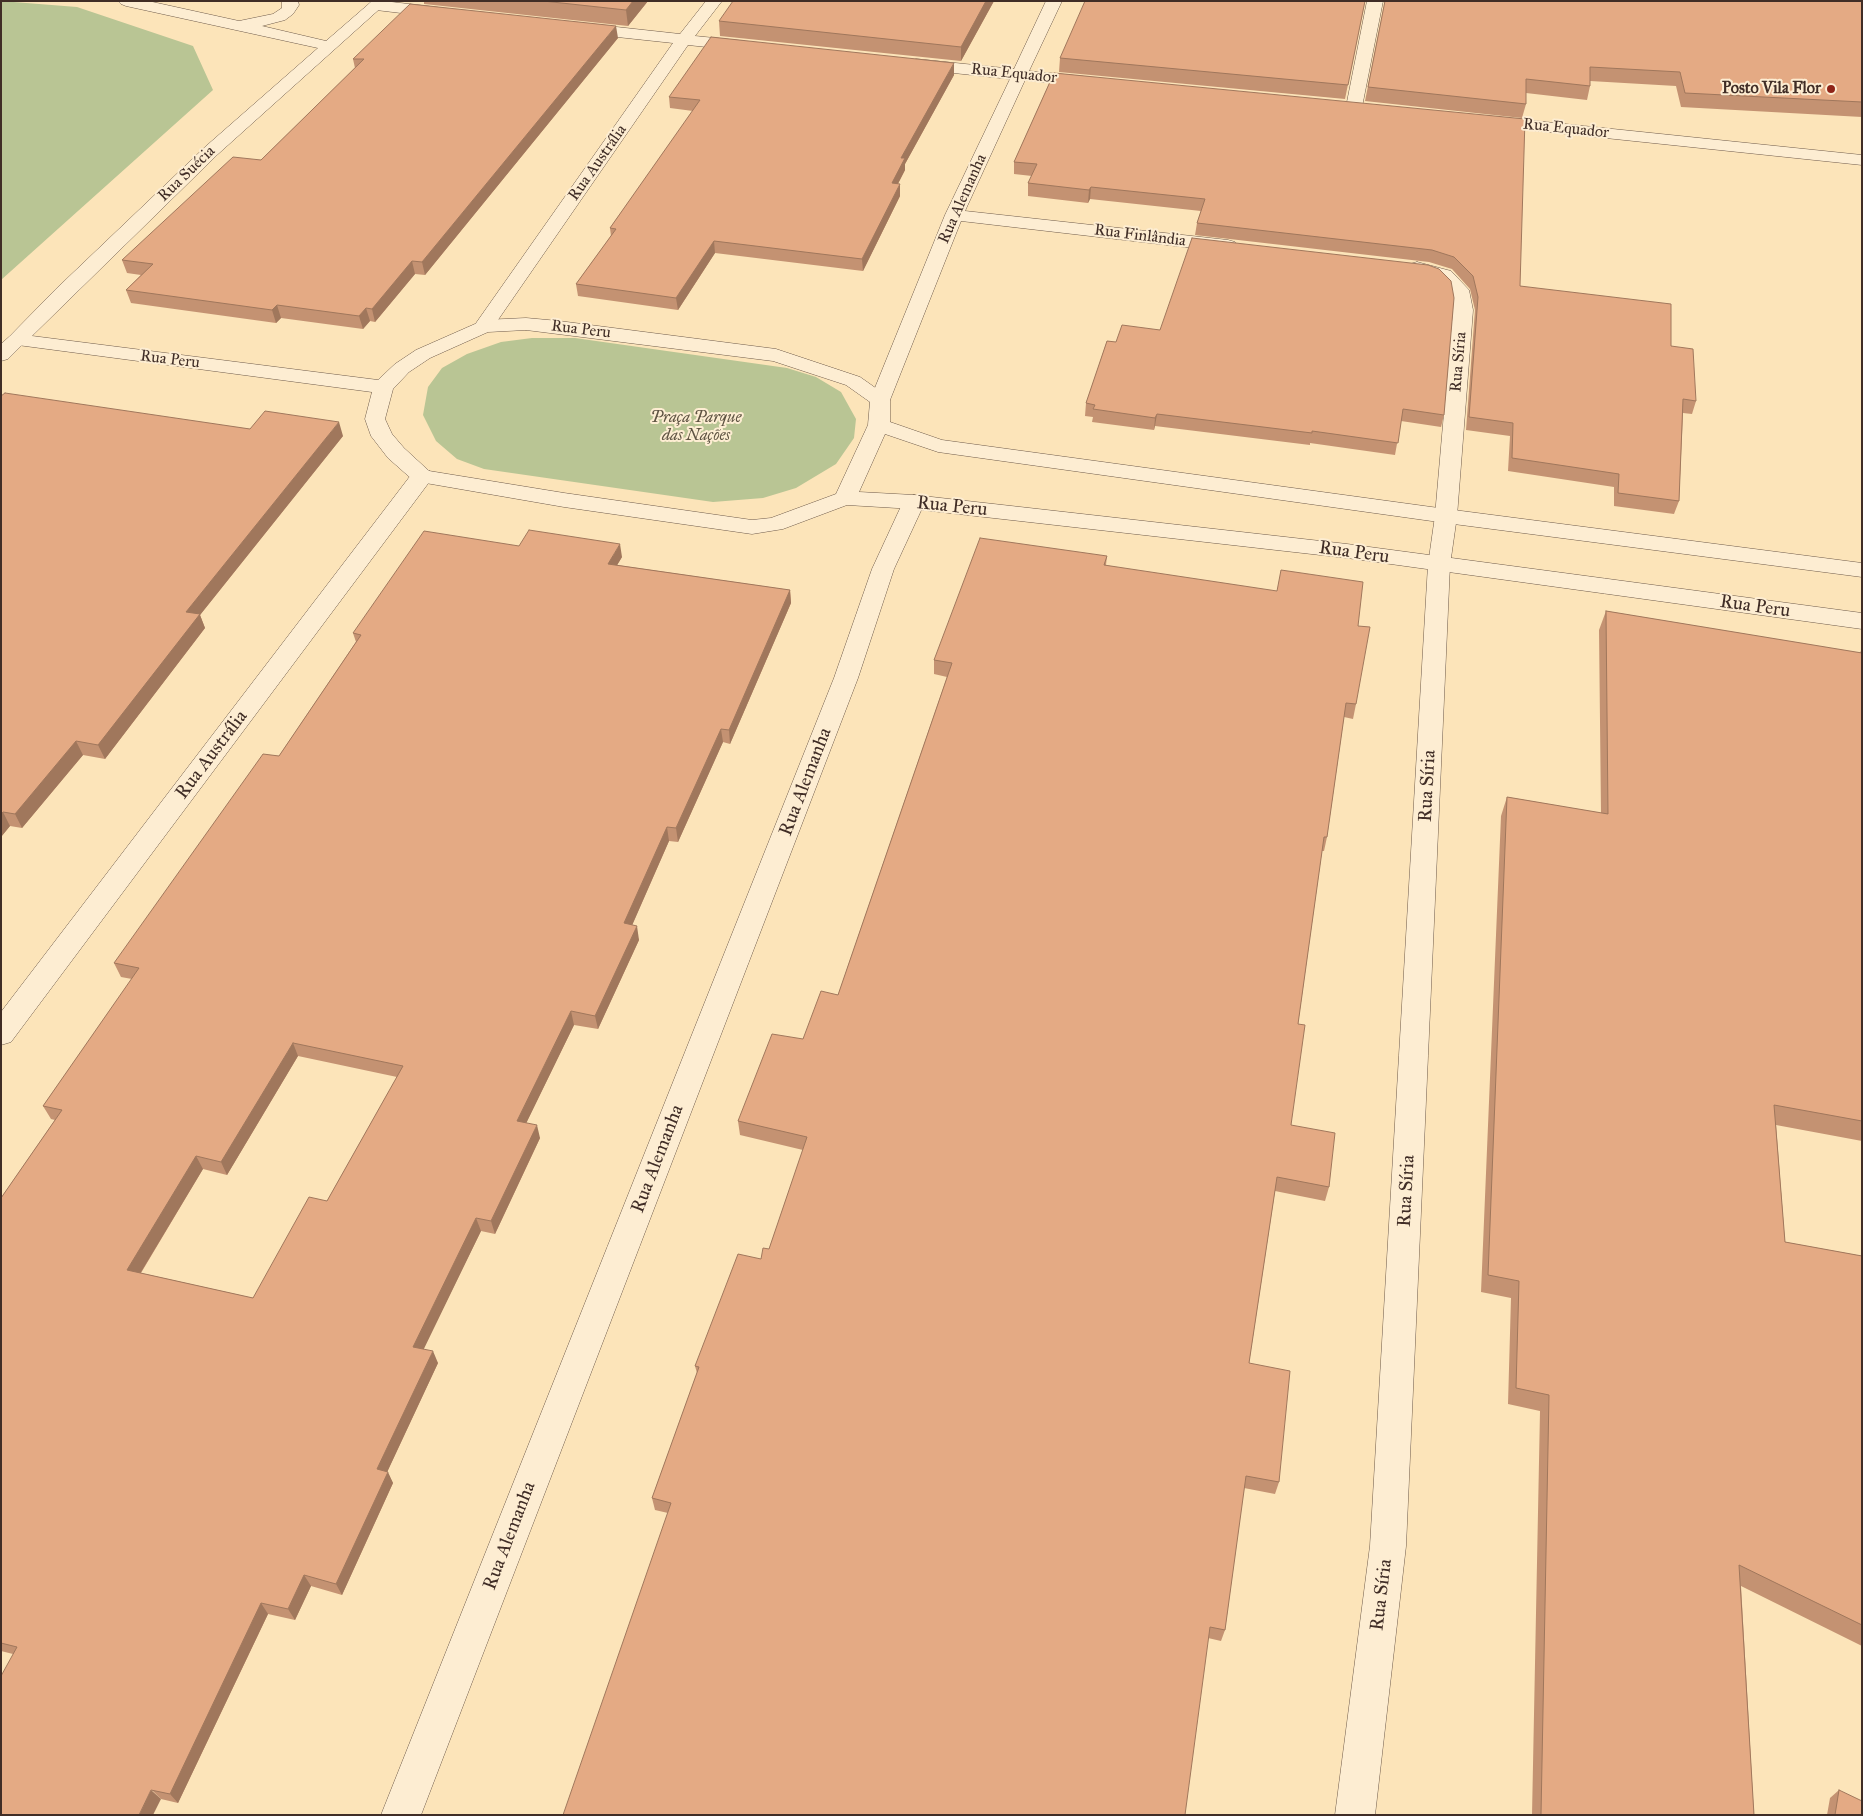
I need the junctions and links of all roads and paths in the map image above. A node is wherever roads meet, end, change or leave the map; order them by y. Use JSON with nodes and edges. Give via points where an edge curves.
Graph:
{"nodes":[{"id":1,"x":126,"y":1,"type":"edge"},
{"id":2,"x":290,"y":1,"type":"edge"},
{"id":3,"x":714,"y":1,"type":"edge"},
{"id":4,"x":1054,"y":1,"type":"edge"},
{"id":5,"x":1375,"y":1,"type":"edge"},
{"id":6,"x":356,"y":3,"type":"dead end"},
{"id":7,"x":378,"y":3,"type":"edge"},
{"id":8,"x":455,"y":14,"type":"edge"},
{"id":9,"x":226,"y":23,"type":"junction"},
{"id":10,"x":564,"y":26,"type":"edge"},
{"id":11,"x":684,"y":39,"type":"junction"},
{"id":12,"x":329,"y":46,"type":"junction"},
{"id":13,"x":763,"y":48,"type":"edge"},
{"id":14,"x":901,"y":62,"type":"edge"},
{"id":15,"x":1020,"y":75,"type":"junction"},
{"id":16,"x":1108,"y":83,"type":"edge"},
{"id":17,"x":1334,"y":105,"type":"edge"},
{"id":18,"x":1354,"y":107,"type":"junction"},
{"id":19,"x":1373,"y":109,"type":"edge"},
{"id":20,"x":1471,"y":119,"type":"edge"},
{"id":21,"x":1862,"y":160,"type":"edge"},
{"id":22,"x":954,"y":215,"type":"junction"},
{"id":23,"x":1248,"y":248,"type":"edge"},
{"id":24,"x":1394,"y":265,"type":"edge"},
{"id":25,"x":484,"y":326,"type":"junction"},
{"id":26,"x":17,"y":340,"type":"junction"},
{"id":27,"x":1,"y":355,"type":"edge"},
{"id":28,"x":383,"y":387,"type":"junction"},
{"id":29,"x":880,"y":400,"type":"junction"},
{"id":30,"x":879,"y":425,"type":"junction"},
{"id":31,"x":422,"y":476,"type":"junction"},
{"id":32,"x":845,"y":498,"type":"junction"},
{"id":33,"x":914,"y":502,"type":"junction"},
{"id":34,"x":1446,"y":516,"type":"junction"},
{"id":35,"x":1440,"y":565,"type":"junction"},
{"id":36,"x":1862,"y":570,"type":"edge"},
{"id":37,"x":1862,"y":621,"type":"edge"},
{"id":38,"x":1,"y":1034,"type":"edge"},
{"id":39,"x":401,"y":1815,"type":"edge"},
{"id":40,"x":1355,"y":1815,"type":"edge"}],
"edges":[{"from":1,"to":9,"type":"street"},
{"from":2,"to":9,"type":"street","via":[[288,11],[267,21]]},
{"from":3,"to":11,"type":"street","name":"Rua Austrália"},
{"from":4,"to":15,"type":"street","name":"Rua Alemanha"},
{"from":5,"to":18,"type":"street"},
{"from":6,"to":7,"type":"street"},
{"from":7,"to":8,"type":"street"},
{"from":7,"to":12,"type":"street","name":"Rua Suécia"},
{"from":9,"to":12,"type":"street"},
{"from":10,"to":11,"type":"street"},
{"from":11,"to":13,"type":"street"},
{"from":11,"to":25,"type":"street","name":"Rua Austrália"},
{"from":12,"to":26,"type":"street","name":"Rua Suécia","via":[[211,151]]},
{"from":14,"to":15,"type":"street","name":"Rua Equador"},
{"from":15,"to":16,"type":"street","name":"Rua Equador"},
{"from":15,"to":22,"type":"street","name":"Rua Alemanha"},
{"from":17,"to":18,"type":"street"},
{"from":18,"to":19,"type":"street"},
{"from":20,"to":21,"type":"street","name":"Rua Equador"},
{"from":22,"to":23,"type":"street","name":"Rua Finlândia"},
{"from":22,"to":29,"type":"street","name":"Rua Alemanha"},
{"from":24,"to":34,"type":"street","name":"Rua Síria","via":[[1444,275],[1459,290],[1463,310]]},
{"from":25,"to":28,"type":"street","name":"Rua Peru","via":[[423,354],[402,368]]},
{"from":25,"to":29,"type":"street","name":"Rua Peru","via":[[559,326],[776,354],[853,380]]},
{"from":26,"to":27,"type":"street","name":"Rua Suécia"},
{"from":26,"to":28,"type":"street","name":"Rua Peru"},
{"from":28,"to":31,"type":"street","via":[[375,419],[382,436]]},
{"from":29,"to":30,"type":"street"},
{"from":30,"to":32,"type":"street"},
{"from":30,"to":34,"type":"street","via":[[938,446]]},
{"from":31,"to":32,"type":"street","name":"Rua Peru","via":[[752,527],[775,524]]},
{"from":31,"to":38,"type":"street","name":"Rua Austrália"},
{"from":32,"to":33,"type":"street","name":"Rua Peru"},
{"from":33,"to":35,"type":"street","name":"Rua Peru","via":[[1347,551]]},
{"from":33,"to":39,"type":"street","name":"Rua Alemanha","via":[[883,569],[846,678]]},
{"from":34,"to":35,"type":"street","name":"Rua Síria"},
{"from":34,"to":36,"type":"street"},
{"from":35,"to":37,"type":"street","name":"Rua Peru"},
{"from":35,"to":40,"type":"street","name":"Rua Síria","via":[[1388,1546]]}]}
